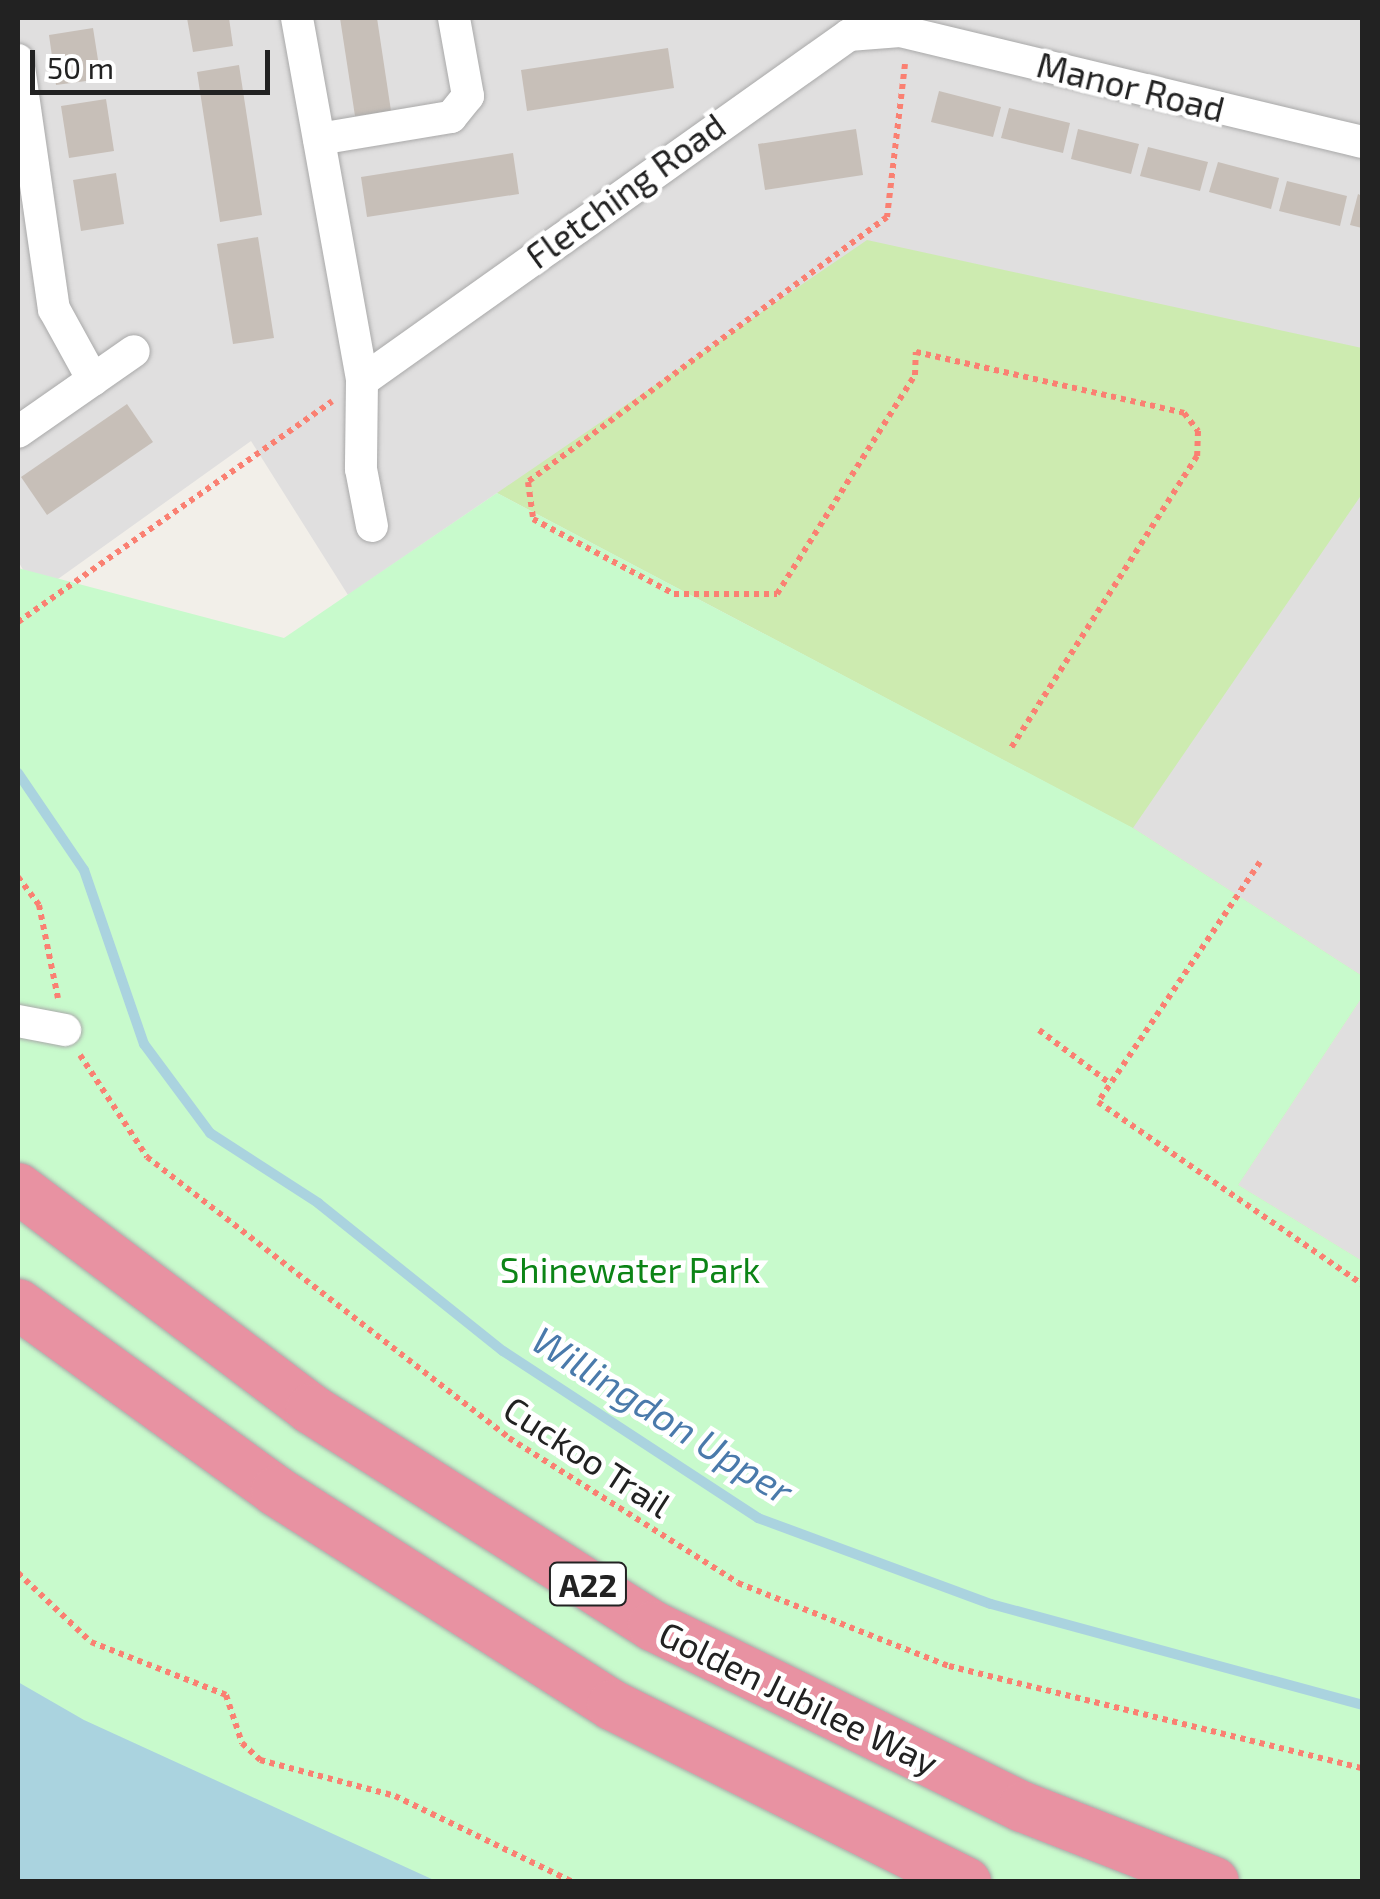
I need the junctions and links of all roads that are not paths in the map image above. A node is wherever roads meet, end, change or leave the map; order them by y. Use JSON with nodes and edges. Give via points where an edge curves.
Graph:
{"nodes":[{"id":1,"x":297,"y":18,"type":"edge"},
{"id":2,"x":454,"y":18,"type":"edge"},
{"id":3,"x":900,"y":24,"type":"edge"},
{"id":4,"x":18,"y":60,"type":"edge"},
{"id":5,"x":319,"y":139,"type":"junction"},
{"id":6,"x":1362,"y":142,"type":"edge"},
{"id":7,"x":30,"y":234,"type":"edge"},
{"id":8,"x":134,"y":351,"type":"dead end"},
{"id":9,"x":92,"y":380,"type":"junction"},
{"id":10,"x":362,"y":381,"type":"junction"},
{"id":11,"x":18,"y":432,"type":"edge"},
{"id":12,"x":372,"y":526,"type":"dead end"},
{"id":13,"x":18,"y":1021,"type":"edge"},
{"id":14,"x":65,"y":1030,"type":"road end"},
{"id":15,"x":18,"y":1188,"type":"edge"},
{"id":16,"x":18,"y":1304,"type":"edge"},
{"id":17,"x":966,"y":1882,"type":"edge"},
{"id":18,"x":1214,"y":1882,"type":"edge"}],
"edges":[{"from":1,"to":5,"type":"street"},
{"from":2,"to":5,"type":"street","via":[[468,96],[451,117]]},
{"from":3,"to":6,"type":"street","name":"Manor Road"},
{"from":3,"to":10,"type":"street","name":"Fletching Road","via":[[849,35],[804,60]]},
{"from":4,"to":7,"type":"street"},
{"from":5,"to":10,"type":"street"},
{"from":7,"to":9,"type":"street","via":[[54,310]]},
{"from":8,"to":9,"type":"street"},
{"from":9,"to":11,"type":"street"},
{"from":10,"to":12,"type":"street","via":[[360,469]]},
{"from":13,"to":14,"type":"street"},
{"from":15,"to":18,"type":"highway","name":"Golden Jubilee Way","number":"A22","via":[[311,1409],[654,1626],[1023,1807]]},
{"from":16,"to":17,"type":"highway","number":"A22","via":[[276,1490],[612,1706]]}]}
